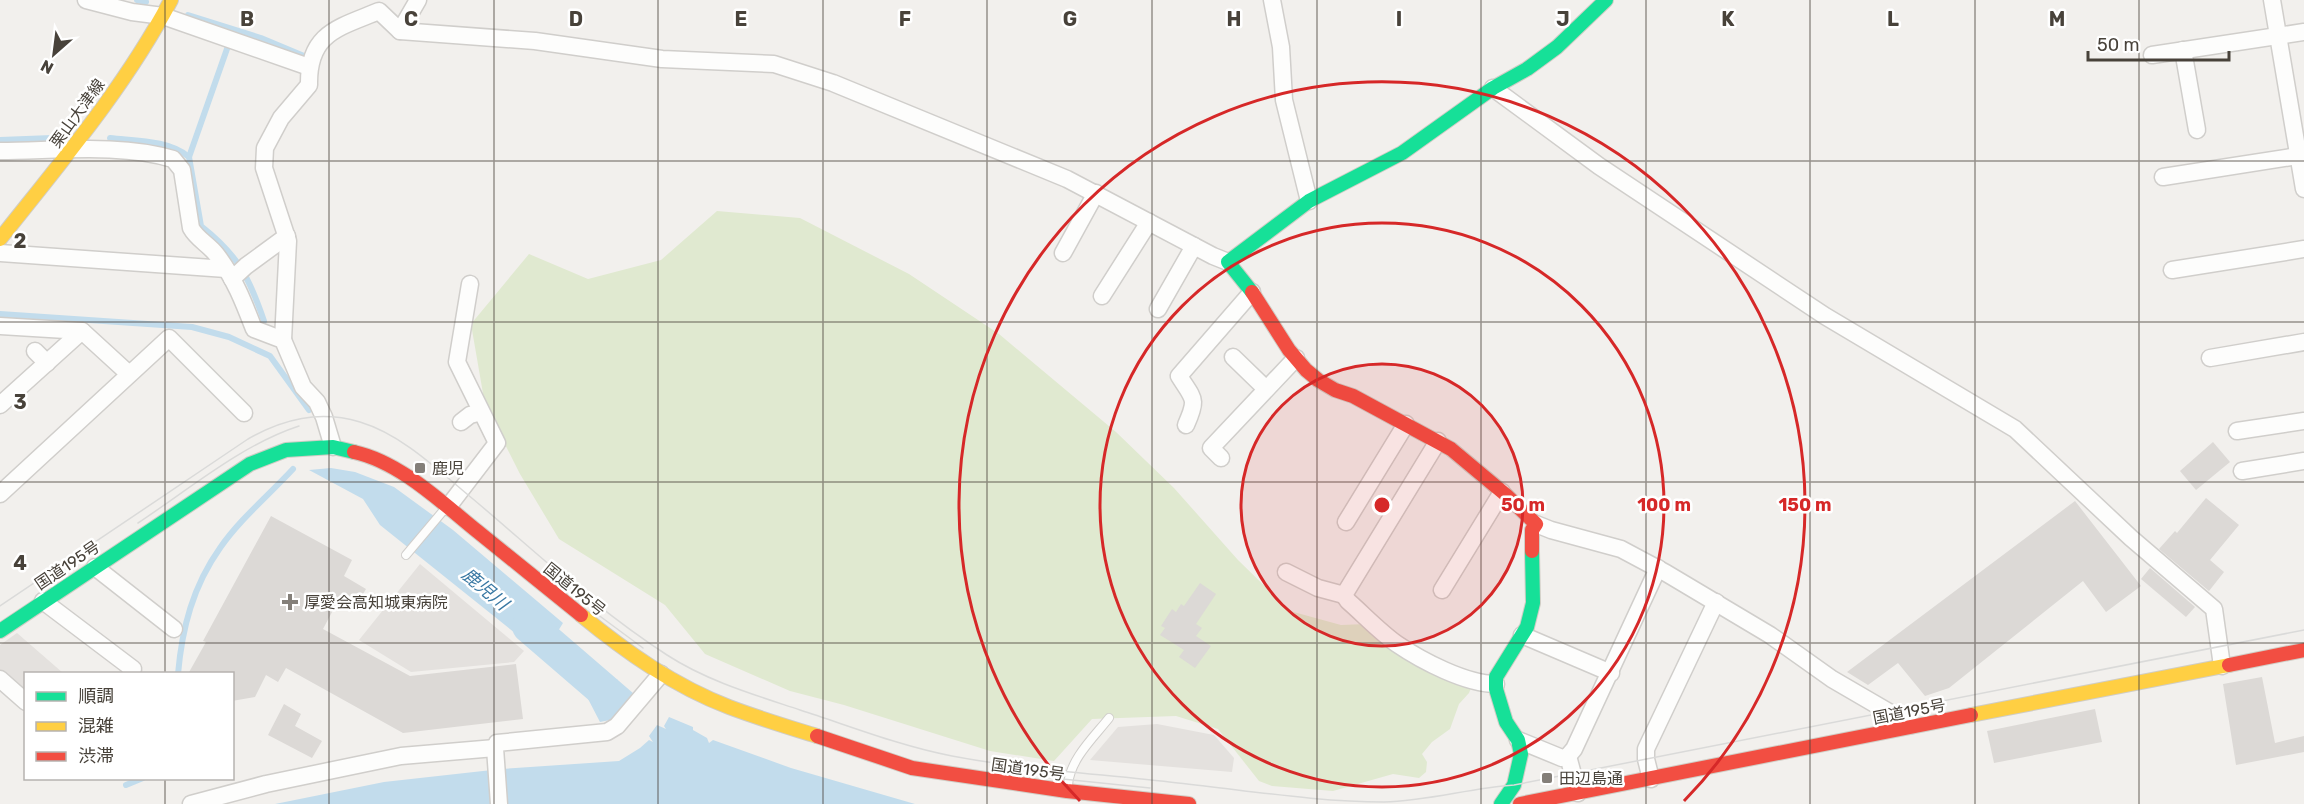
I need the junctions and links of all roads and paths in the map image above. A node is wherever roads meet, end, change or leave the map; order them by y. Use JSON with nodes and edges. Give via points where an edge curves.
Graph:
{"nodes":[{"id":1,"x":86,"y":0,"type":"edge"},
{"id":2,"x":171,"y":0,"type":"edge"},
{"id":3,"x":418,"y":0,"type":"edge"},
{"id":4,"x":1272,"y":0,"type":"edge"},
{"id":5,"x":1606,"y":0,"type":"edge"},
{"id":6,"x":2272,"y":0,"type":"edge"},
{"id":7,"x":163,"y":16,"type":"junction"},
{"id":8,"x":400,"y":31,"type":"junction"},
{"id":9,"x":2304,"y":32,"type":"edge"},
{"id":10,"x":2278,"y":36,"type":"junction"},
{"id":11,"x":2183,"y":50,"type":"junction"},
{"id":12,"x":2152,"y":55,"type":"dead end"},
{"id":13,"x":309,"y":67,"type":"junction"},
{"id":14,"x":1493,"y":88,"type":"junction"},
{"id":15,"x":2197,"y":130,"type":"dead end"},
{"id":16,"x":0,"y":151,"type":"edge"},
{"id":17,"x":71,"y":151,"type":"junction"},
{"id":18,"x":2301,"y":155,"type":"edge"},
{"id":19,"x":2163,"y":177,"type":"dead end"},
{"id":20,"x":2304,"y":189,"type":"edge"},
{"id":21,"x":1095,"y":193,"type":"junction"},
{"id":22,"x":1309,"y":201,"type":"junction"},
{"id":23,"x":1149,"y":222,"type":"junction"},
{"id":24,"x":287,"y":236,"type":"junction"},
{"id":25,"x":0,"y":239,"type":"edge"},
{"id":26,"x":1194,"y":246,"type":"junction"},
{"id":27,"x":2304,"y":249,"type":"edge"},
{"id":28,"x":0,"y":253,"type":"edge"},
{"id":29,"x":1063,"y":253,"type":"dead end"},
{"id":30,"x":1228,"y":262,"type":"junction"},
{"id":31,"x":2172,"y":270,"type":"dead end"},
{"id":32,"x":229,"y":274,"type":"junction"},
{"id":33,"x":470,"y":284,"type":"dead end"},
{"id":34,"x":1252,"y":292,"type":"junction"},
{"id":35,"x":1102,"y":296,"type":"dead end"},
{"id":36,"x":1158,"y":309,"type":"dead end"},
{"id":37,"x":0,"y":326,"type":"edge"},
{"id":38,"x":82,"y":331,"type":"junction"},
{"id":39,"x":283,"y":340,"type":"junction"},
{"id":40,"x":2304,"y":342,"type":"edge"},
{"id":41,"x":1233,"y":357,"type":"dead end"},
{"id":42,"x":1296,"y":358,"type":"junction"},
{"id":43,"x":2210,"y":358,"type":"dead end"},
{"id":44,"x":129,"y":374,"type":"junction"},
{"id":45,"x":1266,"y":389,"type":"junction"},
{"id":46,"x":0,"y":405,"type":"edge"},
{"id":47,"x":482,"y":412,"type":"junction"},
{"id":48,"x":244,"y":413,"type":"dead end"},
{"id":49,"x":2304,"y":421,"type":"edge"},
{"id":50,"x":461,"y":422,"type":"dead end"},
{"id":51,"x":1406,"y":424,"type":"junction"},
{"id":52,"x":1186,"y":425,"type":"dead end"},
{"id":53,"x":2237,"y":431,"type":"dead end"},
{"id":54,"x":1438,"y":441,"type":"junction"},
{"id":55,"x":333,"y":447,"type":"junction"},
{"id":56,"x":1221,"y":458,"type":"dead end"},
{"id":57,"x":2304,"y":461,"type":"edge"},
{"id":58,"x":2242,"y":471,"type":"dead end"},
{"id":59,"x":1502,"y":492,"type":"junction"},
{"id":60,"x":0,"y":495,"type":"edge"},
{"id":61,"x":448,"y":507,"type":"junction"},
{"id":62,"x":1346,"y":522,"type":"dead end"},
{"id":63,"x":1536,"y":524,"type":"junction"},
{"id":64,"x":406,"y":555,"type":"dead end"},
{"id":65,"x":95,"y":567,"type":"junction"},
{"id":66,"x":1658,"y":568,"type":"junction"},
{"id":67,"x":1286,"y":572,"type":"dead end"},
{"id":68,"x":1442,"y":590,"type":"dead end"},
{"id":69,"x":1344,"y":595,"type":"junction"},
{"id":70,"x":43,"y":601,"type":"junction"},
{"id":71,"x":1716,"y":602,"type":"junction"},
{"id":72,"x":174,"y":629,"type":"dead end"},
{"id":73,"x":0,"y":631,"type":"edge"},
{"id":74,"x":1522,"y":635,"type":"junction"},
{"id":75,"x":2304,"y":650,"type":"edge"},
{"id":76,"x":2222,"y":666,"type":"junction"},
{"id":77,"x":131,"y":672,"type":"edge"},
{"id":78,"x":1611,"y":673,"type":"junction"},
{"id":79,"x":661,"y":674,"type":"junction"},
{"id":80,"x":0,"y":679,"type":"edge"},
{"id":81,"x":1496,"y":684,"type":"junction"},
{"id":82,"x":24,"y":700,"type":"edge"},
{"id":83,"x":1109,"y":718,"type":"dead end"},
{"id":84,"x":1913,"y":727,"type":"junction"},
{"id":85,"x":1518,"y":740,"type":"junction"},
{"id":86,"x":495,"y":751,"type":"junction"},
{"id":87,"x":1568,"y":756,"type":"junction"},
{"id":88,"x":1651,"y":779,"type":"junction"},
{"id":89,"x":1067,"y":791,"type":"junction"},
{"id":90,"x":1578,"y":793,"type":"junction"},
{"id":91,"x":191,"y":804,"type":"edge"},
{"id":92,"x":499,"y":804,"type":"edge"},
{"id":93,"x":1189,"y":804,"type":"edge"},
{"id":94,"x":1501,"y":804,"type":"edge"},
{"id":95,"x":1520,"y":804,"type":"edge"}],
"edges":[{"from":1,"to":7,"type":"street"},
{"from":2,"to":7,"type":"main road","name":"栗山大津線"},
{"from":3,"to":8,"type":"street"},
{"from":4,"to":22,"type":"street","via":[[1281,47],[1284,100]]},
{"from":5,"to":14,"type":"main road","via":[[1557,47]]},
{"from":6,"to":10,"type":"street"},
{"from":7,"to":13,"type":"street"},
{"from":7,"to":17,"type":"main road","name":"栗山大津線"},
{"from":8,"to":13,"type":"street","via":[[379,11],[333,30],[320,42]]},
{"from":8,"to":21,"type":"street","via":[[535,41],[662,59],[774,64],[833,83]]},
{"from":9,"to":10,"type":"street"},
{"from":10,"to":11,"type":"street"},
{"from":10,"to":18,"type":"street"},
{"from":11,"to":12,"type":"street"},
{"from":11,"to":15,"type":"street"},
{"from":13,"to":24,"type":"street","via":[[309,85],[282,118],[265,148],[264,168]]},
{"from":14,"to":22,"type":"main road","via":[[1402,153]]},
{"from":14,"to":76,"type":"street","via":[[1599,166],[1825,316],[2015,429],[2131,538],[2214,609]]},
{"from":16,"to":17,"type":"street"},
{"from":17,"to":25,"type":"main road","name":"栗山大津線"},
{"from":17,"to":32,"type":"street","via":[[135,152],[173,159],[182,170],[191,228],[216,253]]},
{"from":18,"to":19,"type":"street"},
{"from":18,"to":20,"type":"street"},
{"from":21,"to":23,"type":"street"},
{"from":21,"to":29,"type":"street"},
{"from":22,"to":30,"type":"main road"},
{"from":23,"to":26,"type":"street"},
{"from":23,"to":35,"type":"street"},
{"from":24,"to":32,"type":"street"},
{"from":24,"to":39,"type":"street"},
{"from":26,"to":30,"type":"street"},
{"from":26,"to":36,"type":"street"},
{"from":27,"to":31,"type":"street"},
{"from":28,"to":32,"type":"street"},
{"from":30,"to":34,"type":"main road"},
{"from":32,"to":39,"type":"street","via":[[254,329]]},
{"from":33,"to":47,"type":"street","via":[[457,362]]},
{"from":34,"to":42,"type":"main road"},
{"from":34,"to":52,"type":"street","via":[[1179,376],[1194,400]]},
{"from":37,"to":38,"type":"street"},
{"from":38,"to":44,"type":"street"},
{"from":38,"to":46,"type":"street","via":[[41,357]]},
{"from":39,"to":55,"type":"street","via":[[303,387],[317,402]]},
{"from":40,"to":43,"type":"street"},
{"from":41,"to":45,"type":"street"},
{"from":42,"to":45,"type":"street"},
{"from":42,"to":51,"type":"main road","via":[[1327,386]]},
{"from":44,"to":48,"type":"street","via":[[169,338]]},
{"from":44,"to":60,"type":"street"},
{"from":45,"to":56,"type":"street","via":[[1211,448]]},
{"from":47,"to":50,"type":"street"},
{"from":47,"to":61,"type":"street","via":[[497,443]]},
{"from":49,"to":53,"type":"street"},
{"from":51,"to":54,"type":"main road"},
{"from":51,"to":62,"type":"street"},
{"from":54,"to":59,"type":"main road"},
{"from":54,"to":69,"type":"street"},
{"from":55,"to":61,"type":"main road","name":"国道195号","via":[[365,454],[386,464]]},
{"from":55,"to":65,"type":"main road","name":"国道195号","via":[[286,450],[250,464]]},
{"from":57,"to":58,"type":"street"},
{"from":59,"to":63,"type":"main road"},
{"from":59,"to":68,"type":"street"},
{"from":61,"to":64,"type":"lane"},
{"from":61,"to":79,"type":"main road","name":"国道195号","via":[[620,647]]},
{"from":63,"to":66,"type":"street","via":[[1621,549]]},
{"from":63,"to":74,"type":"main road","via":[[1532,530],[1533,603]]},
{"from":65,"to":70,"type":"main road","name":"国道195号"},
{"from":65,"to":72,"type":"street"},
{"from":66,"to":71,"type":"street"},
{"from":66,"to":78,"type":"street"},
{"from":67,"to":69,"type":"street","via":[[1318,588]]},
{"from":69,"to":81,"type":"street","via":[[1397,644],[1449,672]]},
{"from":70,"to":73,"type":"main road","name":"国道195号"},
{"from":70,"to":77,"type":"street","via":[[133,669]]},
{"from":71,"to":84,"type":"street"},
{"from":71,"to":88,"type":"street","via":[[1647,749]]},
{"from":74,"to":78,"type":"street"},
{"from":74,"to":81,"type":"main road","via":[[1499,670]]},
{"from":75,"to":76,"type":"main road","name":"国道195号"},
{"from":76,"to":84,"type":"main road","name":"国道195号"},
{"from":78,"to":87,"type":"street"},
{"from":79,"to":86,"type":"street","via":[[608,732],[502,741]]},
{"from":79,"to":89,"type":"main road","name":"国道195号","via":[[728,707],[912,768]]},
{"from":80,"to":82,"type":"street"},
{"from":81,"to":85,"type":"main road","via":[[1506,722]]},
{"from":83,"to":89,"type":"lane","via":[[1071,771]]},
{"from":84,"to":88,"type":"main road","name":"国道195号"},
{"from":85,"to":87,"type":"street","via":[[1562,758]]},
{"from":85,"to":94,"type":"main road","via":[[1519,770]]},
{"from":86,"to":91,"type":"street","via":[[401,756]]},
{"from":86,"to":92,"type":"street"},
{"from":87,"to":90,"type":"street"},
{"from":88,"to":90,"type":"main road","name":"国道195号"},
{"from":89,"to":93,"type":"main road","name":"国道195号"},
{"from":90,"to":95,"type":"main road","name":"国道195号"}]}
